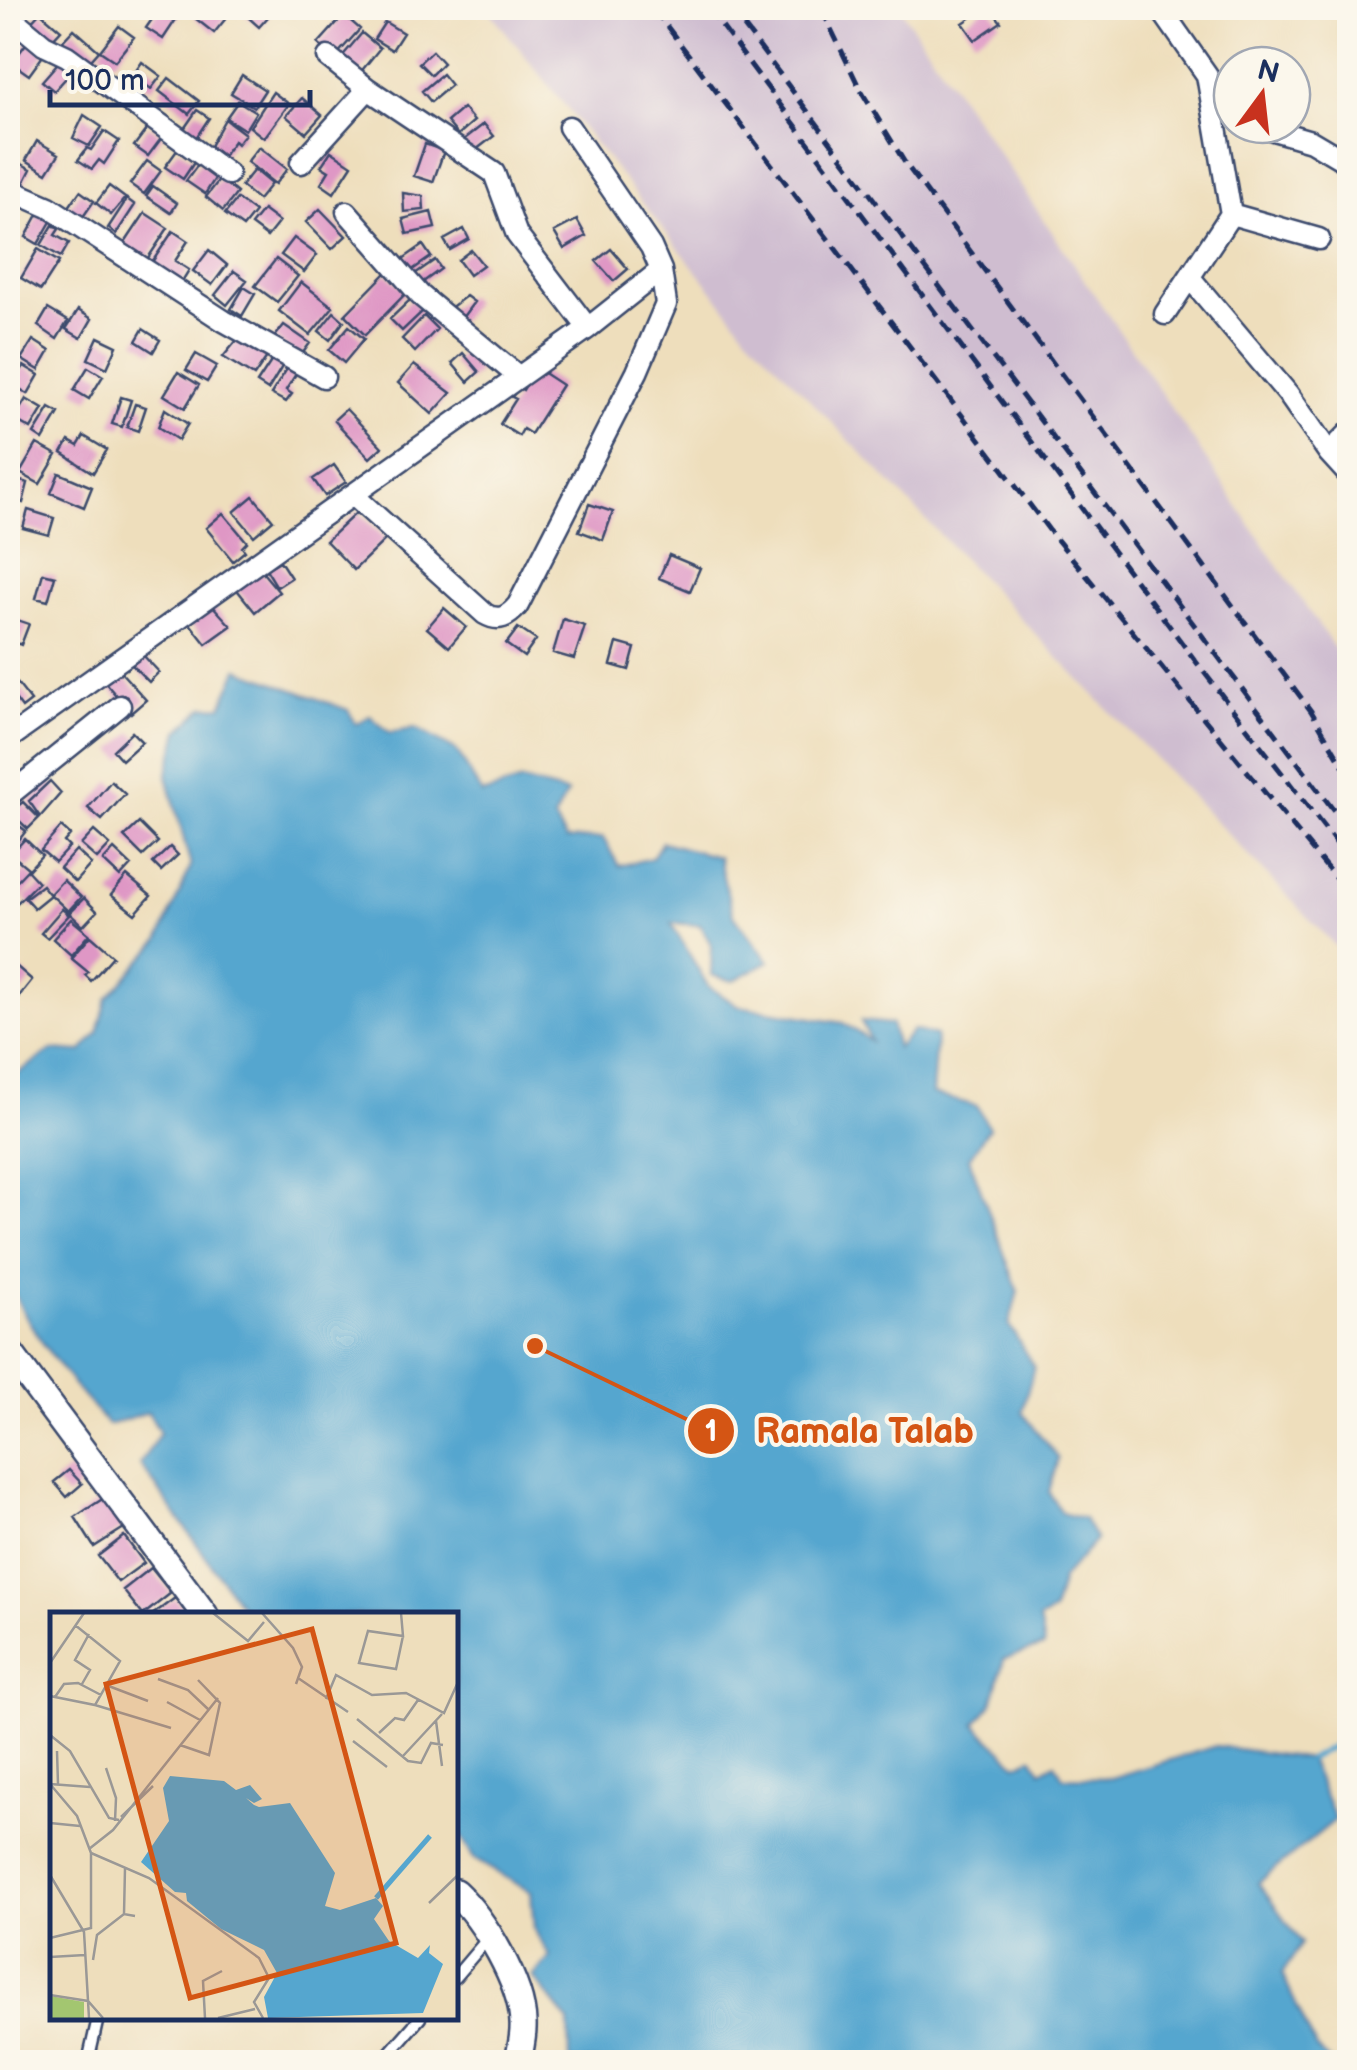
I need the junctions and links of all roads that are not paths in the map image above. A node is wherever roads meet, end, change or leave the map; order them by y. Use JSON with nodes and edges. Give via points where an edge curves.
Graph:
{"nodes":[{"id":1,"x":1160,"y":8,"type":"edge"},
{"id":2,"x":8,"y":15,"type":"edge"},
{"id":3,"x":328,"y":57,"type":"dead end"},
{"id":4,"x":368,"y":89,"type":"junction"},
{"id":5,"x":1212,"y":89,"type":"edge"},
{"id":6,"x":569,"y":127,"type":"dead end"},
{"id":7,"x":1312,"y":142,"type":"edge"},
{"id":8,"x":1219,"y":145,"type":"edge"},
{"id":9,"x":301,"y":163,"type":"dead end"},
{"id":10,"x":1350,"y":164,"type":"edge"},
{"id":11,"x":228,"y":174,"type":"dead end"},
{"id":12,"x":8,"y":189,"type":"edge"},
{"id":13,"x":347,"y":212,"type":"dead end"},
{"id":14,"x":1231,"y":214,"type":"junction"},
{"id":15,"x":1319,"y":238,"type":"dead end"},
{"id":16,"x":661,"y":270,"type":"junction"},
{"id":17,"x":1191,"y":279,"type":"junction"},
{"id":18,"x":1165,"y":314,"type":"dead end"},
{"id":19,"x":588,"y":328,"type":"junction"},
{"id":20,"x":324,"y":377,"type":"dead end"},
{"id":21,"x":519,"y":378,"type":"junction"},
{"id":22,"x":1350,"y":432,"type":"edge"},
{"id":23,"x":1329,"y":453,"type":"junction"},
{"id":24,"x":1350,"y":476,"type":"edge"},
{"id":25,"x":353,"y":495,"type":"junction"},
{"id":26,"x":120,"y":706,"type":"dead end"},
{"id":27,"x":8,"y":739,"type":"edge"},
{"id":28,"x":8,"y":796,"type":"edge"},
{"id":29,"x":8,"y":1350,"type":"edge"},
{"id":30,"x":203,"y":1612,"type":"edge"},
{"id":31,"x":458,"y":1896,"type":"edge"},
{"id":32,"x":490,"y":1936,"type":"junction"},
{"id":33,"x":458,"y":1973,"type":"edge"},
{"id":34,"x":98,"y":2020,"type":"edge"},
{"id":35,"x":418,"y":2020,"type":"edge"},
{"id":36,"x":384,"y":2059,"type":"dead end"},
{"id":37,"x":88,"y":2062,"type":"edge"},
{"id":38,"x":518,"y":2062,"type":"edge"}],
"edges":[{"from":1,"to":5,"type":"street"},
{"from":2,"to":11,"type":"street"},
{"from":3,"to":4,"type":"street"},
{"from":4,"to":9,"type":"street"},
{"from":4,"to":19,"type":"street","via":[[494,173],[517,235]]},
{"from":6,"to":16,"type":"street"},
{"from":7,"to":10,"type":"street"},
{"from":8,"to":14,"type":"street"},
{"from":12,"to":20,"type":"street","via":[[49,207]]},
{"from":13,"to":21,"type":"street","via":[[420,295]]},
{"from":14,"to":15,"type":"street"},
{"from":14,"to":17,"type":"street"},
{"from":16,"to":19,"type":"street"},
{"from":16,"to":25,"type":"street","via":[[661,320],[512,612],[503,618],[485,614]]},
{"from":17,"to":18,"type":"street"},
{"from":17,"to":23,"type":"street"},
{"from":19,"to":21,"type":"street"},
{"from":21,"to":25,"type":"street"},
{"from":22,"to":23,"type":"street"},
{"from":23,"to":24,"type":"street"},
{"from":25,"to":27,"type":"street"},
{"from":26,"to":28,"type":"street"},
{"from":29,"to":30,"type":"street"},
{"from":31,"to":32,"type":"street"},
{"from":32,"to":33,"type":"lane"},
{"from":32,"to":38,"type":"street","via":[[524,2022]]},
{"from":34,"to":37,"type":"lane"},
{"from":35,"to":36,"type":"lane"}]}
